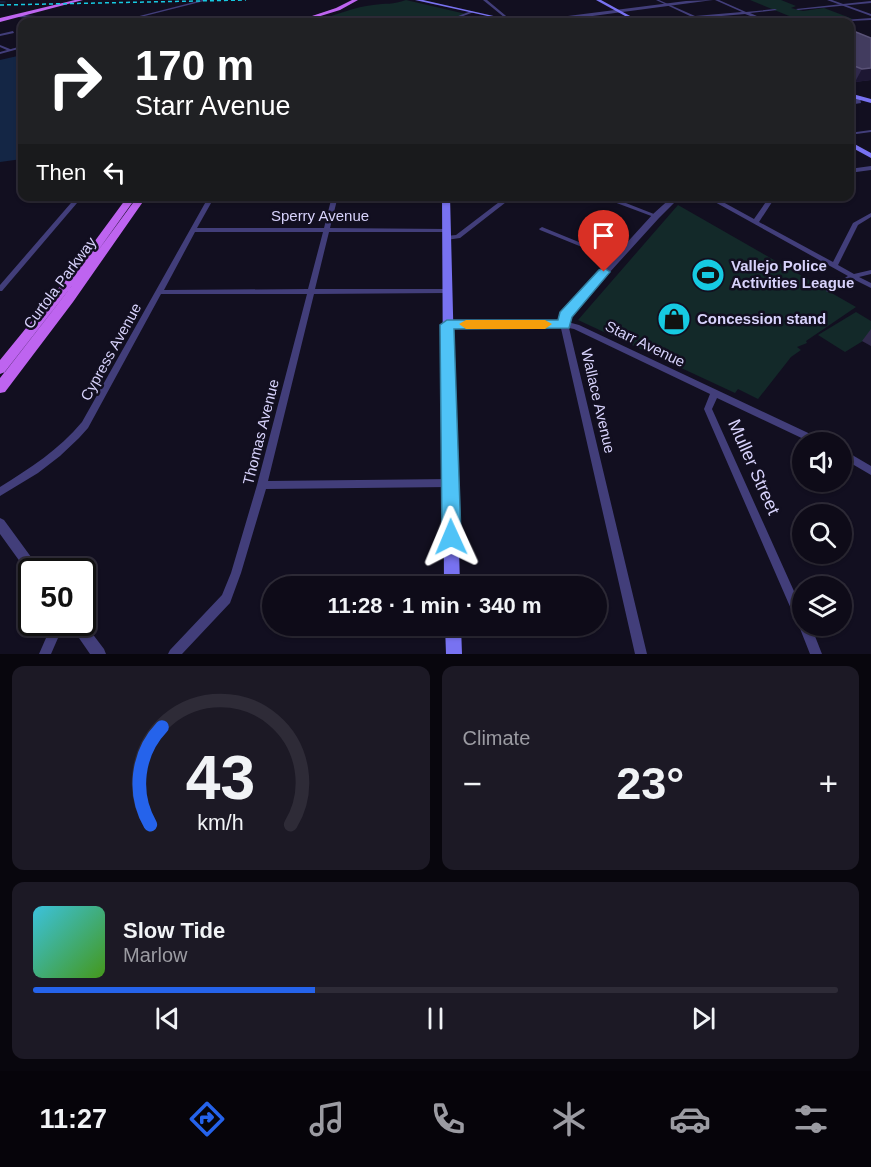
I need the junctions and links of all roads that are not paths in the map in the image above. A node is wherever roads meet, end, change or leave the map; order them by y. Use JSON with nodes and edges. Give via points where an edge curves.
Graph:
{"nodes":[{"id":1,"x":81,"y":0,"type":"edge"},
{"id":2,"x":206,"y":0,"type":"edge"},
{"id":3,"x":356,"y":0,"type":"edge"},
{"id":4,"x":361,"y":0,"type":"edge"},
{"id":5,"x":417,"y":0,"type":"edge"},
{"id":6,"x":485,"y":0,"type":"edge"},
{"id":7,"x":600,"y":0,"type":"edge"},
{"id":8,"x":657,"y":0,"type":"edge"},
{"id":9,"x":711,"y":0,"type":"edge"},
{"id":10,"x":716,"y":0,"type":"edge"},
{"id":11,"x":829,"y":0,"type":"edge"},
{"id":12,"x":871,"y":2,"type":"edge"},
{"id":13,"x":666,"y":4,"type":"junction"},
{"id":14,"x":842,"y":5,"type":"junction"},
{"id":15,"x":798,"y":9,"type":"dead end"},
{"id":16,"x":775,"y":10,"type":"dead end"},
{"id":17,"x":472,"y":12,"type":"junction"},
{"id":18,"x":500,"y":12,"type":"junction"},
{"id":19,"x":621,"y":12,"type":"junction"},
{"id":20,"x":746,"y":13,"type":"junction"},
{"id":21,"x":17,"y":16,"type":"junction"},
{"id":22,"x":488,"y":16,"type":"junction"},
{"id":23,"x":566,"y":17,"type":"joint"},
{"id":24,"x":694,"y":17,"type":"junction"},
{"id":25,"x":871,"y":17,"type":"edge"},
{"id":26,"x":56,"y":18,"type":"edge"},
{"id":27,"x":134,"y":18,"type":"edge"},
{"id":28,"x":310,"y":18,"type":"edge"},
{"id":29,"x":317,"y":18,"type":"edge"},
{"id":30,"x":456,"y":18,"type":"edge"},
{"id":31,"x":495,"y":18,"type":"edge"},
{"id":32,"x":505,"y":18,"type":"edge"},
{"id":33,"x":550,"y":18,"type":"edge"},
{"id":34,"x":632,"y":18,"type":"edge"},
{"id":35,"x":683,"y":18,"type":"edge"},
{"id":36,"x":758,"y":18,"type":"edge"},
{"id":37,"x":854,"y":19,"type":"edge"},
{"id":38,"x":0,"y":20,"type":"edge"},
{"id":39,"x":13,"y":32,"type":"dead end"},
{"id":40,"x":0,"y":35,"type":"edge"},
{"id":41,"x":0,"y":46,"type":"edge"},
{"id":42,"x":18,"y":48,"type":"edge"},
{"id":43,"x":9,"y":50,"type":"junction"},
{"id":44,"x":0,"y":53,"type":"edge"},
{"id":45,"x":871,"y":94,"type":"edge"},
{"id":46,"x":854,"y":97,"type":"edge"},
{"id":47,"x":857,"y":98,"type":"junction"},
{"id":48,"x":871,"y":101,"type":"edge"},
{"id":49,"x":854,"y":102,"type":"edge"},
{"id":50,"x":871,"y":131,"type":"edge"},
{"id":51,"x":854,"y":133,"type":"edge"},
{"id":52,"x":854,"y":146,"type":"edge"},
{"id":53,"x":871,"y":156,"type":"edge"},
{"id":54,"x":871,"y":168,"type":"edge"},
{"id":55,"x":854,"y":170,"type":"edge"},
{"id":56,"x":76,"y":201,"type":"edge"},
{"id":57,"x":129,"y":201,"type":"edge"},
{"id":58,"x":139,"y":201,"type":"edge"},
{"id":59,"x":209,"y":201,"type":"edge"},
{"id":60,"x":334,"y":201,"type":"edge"},
{"id":61,"x":446,"y":201,"type":"edge"},
{"id":62,"x":505,"y":201,"type":"edge"},
{"id":63,"x":616,"y":201,"type":"edge"},
{"id":64,"x":672,"y":201,"type":"edge"},
{"id":65,"x":716,"y":201,"type":"edge"},
{"id":66,"x":769,"y":201,"type":"edge"},
{"id":67,"x":871,"y":214,"type":"edge"},
{"id":68,"x":656,"y":216,"type":"junction"},
{"id":69,"x":755,"y":223,"type":"junction"},
{"id":70,"x":542,"y":229,"type":"dead end"},
{"id":71,"x":194,"y":230,"type":"junction"},
{"id":72,"x":326,"y":230,"type":"junction"},
{"id":73,"x":446,"y":234,"type":"junction"},
{"id":74,"x":616,"y":259,"type":"junction"},
{"id":75,"x":834,"y":266,"type":"junction"},
{"id":76,"x":871,"y":272,"type":"edge"},
{"id":77,"x":853,"y":276,"type":"junction"},
{"id":78,"x":871,"y":286,"type":"edge"},
{"id":79,"x":0,"y":289,"type":"edge"},
{"id":80,"x":829,"y":290,"type":"dead end"},
{"id":81,"x":310,"y":291,"type":"junction"},
{"id":82,"x":447,"y":291,"type":"junction"},
{"id":83,"x":160,"y":292,"type":"junction"},
{"id":84,"x":564,"y":324,"type":"junction"},
{"id":85,"x":447,"y":325,"type":"junction"},
{"id":86,"x":0,"y":369,"type":"edge"},
{"id":87,"x":0,"y":388,"type":"edge"},
{"id":88,"x":714,"y":394,"type":"junction"},
{"id":89,"x":796,"y":432,"type":"edge"},
{"id":90,"x":852,"y":459,"type":"edge"},
{"id":91,"x":871,"y":471,"type":"edge"},
{"id":92,"x":450,"y":483,"type":"junction"},
{"id":93,"x":262,"y":485,"type":"junction"},
{"id":94,"x":0,"y":492,"type":"edge"},
{"id":95,"x":0,"y":524,"type":"edge"},
{"id":96,"x":26,"y":558,"type":"edge"},
{"id":97,"x":452,"y":576,"type":"edge"},
{"id":98,"x":792,"y":598,"type":"edge"},
{"id":99,"x":53,"y":636,"type":"edge"},
{"id":100,"x":86,"y":636,"type":"edge"},
{"id":101,"x":453,"y":636,"type":"edge"},
{"id":102,"x":809,"y":636,"type":"edge"},
{"id":103,"x":45,"y":654,"type":"edge"},
{"id":104,"x":99,"y":654,"type":"edge"},
{"id":105,"x":174,"y":654,"type":"edge"},
{"id":106,"x":454,"y":654,"type":"edge"},
{"id":107,"x":641,"y":654,"type":"edge"},
{"id":108,"x":816,"y":654,"type":"edge"}],
"edges":[{"from":1,"to":21,"type":"main road"},
{"from":2,"to":27,"type":"street"},
{"from":3,"to":28,"type":"main road"},
{"from":4,"to":29,"type":"main road"},
{"from":5,"to":17,"type":"main road"},
{"from":6,"to":18,"type":"street"},
{"from":7,"to":19,"type":"main road"},
{"from":8,"to":13,"type":"street"},
{"from":9,"to":13,"type":"street"},
{"from":10,"to":20,"type":"street"},
{"from":11,"to":14,"type":"street"},
{"from":12,"to":14,"type":"street"},
{"from":13,"to":19,"type":"street"},
{"from":13,"to":24,"type":"street"},
{"from":14,"to":15,"type":"street"},
{"from":14,"to":25,"type":"street"},
{"from":16,"to":20,"type":"street"},
{"from":17,"to":22,"type":"main road"},
{"from":17,"to":30,"type":"street"},
{"from":18,"to":22,"type":"street"},
{"from":18,"to":32,"type":"street"},
{"from":19,"to":23,"type":"street"},
{"from":19,"to":34,"type":"main road"},
{"from":20,"to":24,"type":"street"},
{"from":20,"to":36,"type":"street"},
{"from":21,"to":26,"type":"street"},
{"from":21,"to":38,"type":"main road"},
{"from":22,"to":31,"type":"main road"},
{"from":23,"to":33,"type":"street"},
{"from":24,"to":35,"type":"street"},
{"from":25,"to":37,"type":"street"},
{"from":39,"to":40,"type":"street"},
{"from":41,"to":43,"type":"street"},
{"from":42,"to":43,"type":"street"},
{"from":43,"to":44,"type":"street"},
{"from":45,"to":47,"type":"main road"},
{"from":46,"to":47,"type":"main road"},
{"from":47,"to":48,"type":"main road"},
{"from":47,"to":49,"type":"street","via":[[859,102]]},
{"from":50,"to":51,"type":"street"},
{"from":52,"to":53,"type":"main road"},
{"from":54,"to":55,"type":"street"},
{"from":56,"to":79,"type":"street"},
{"from":57,"to":86,"type":"main road","name":"Curtola Parkway"},
{"from":58,"to":87,"type":"main road","name":"Curtola Parkway"},
{"from":59,"to":71,"type":"street","name":"Cypress Avenue"},
{"from":60,"to":72,"type":"street","name":"Thomas Avenue"},
{"from":61,"to":73,"type":"main road"},
{"from":62,"to":73,"type":"street","via":[[458,237]]},
{"from":63,"to":68,"type":"street"},
{"from":64,"to":68,"type":"street"},
{"from":65,"to":69,"type":"street"},
{"from":66,"to":69,"type":"street"},
{"from":67,"to":75,"type":"street","via":[[855,224]]},
{"from":68,"to":74,"type":"street"},
{"from":69,"to":75,"type":"street"},
{"from":70,"to":74,"type":"street"},
{"from":71,"to":72,"type":"street","name":"Sperry Avenue"},
{"from":71,"to":83,"type":"street","name":"Cypress Avenue"},
{"from":72,"to":73,"type":"street","name":"Sperry Avenue"},
{"from":72,"to":81,"type":"street","name":"Thomas Avenue"},
{"from":73,"to":82,"type":"main road"},
{"from":74,"to":84,"type":"street","via":[[565,316]]},
{"from":75,"to":77,"type":"street"},
{"from":76,"to":77,"type":"street"},
{"from":77,"to":78,"type":"street"},
{"from":77,"to":80,"type":"street"},
{"from":81,"to":82,"type":"street"},
{"from":81,"to":83,"type":"street"},
{"from":81,"to":93,"type":"street","name":"Thomas Avenue"},
{"from":82,"to":85,"type":"main road"},
{"from":83,"to":94,"type":"street","name":"Cypress Avenue","via":[[75,438]]},
{"from":84,"to":85,"type":"street","name":"Starr Avenue"},
{"from":84,"to":88,"type":"street","name":"Starr Avenue"},
{"from":84,"to":107,"type":"street","name":"Wallace Avenue"},
{"from":85,"to":92,"type":"main road"},
{"from":88,"to":89,"type":"street","name":"Starr Avenue"},
{"from":88,"to":98,"type":"street","name":"Muller Street","via":[[708,409]]},
{"from":90,"to":91,"type":"street"},
{"from":92,"to":93,"type":"street"},
{"from":92,"to":97,"type":"main road"},
{"from":93,"to":105,"type":"street","name":"Thomas Avenue","via":[[226,599]]},
{"from":95,"to":96,"type":"street"},
{"from":99,"to":103,"type":"street"},
{"from":100,"to":104,"type":"street"},
{"from":101,"to":106,"type":"main road"},
{"from":102,"to":108,"type":"street"}]}
